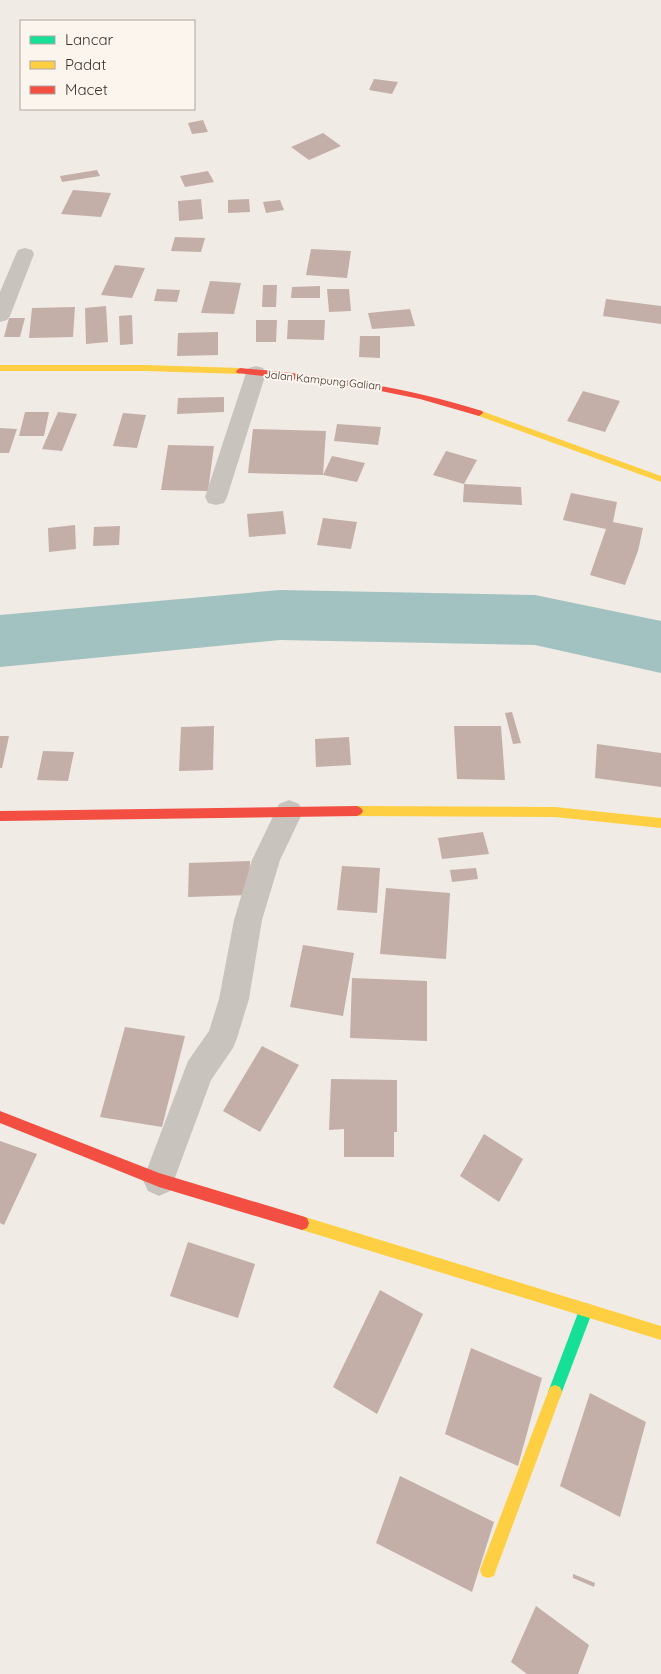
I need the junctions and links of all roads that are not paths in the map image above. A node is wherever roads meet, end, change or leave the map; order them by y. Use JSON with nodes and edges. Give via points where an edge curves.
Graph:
{"nodes":[{"id":1,"x":25,"y":254,"type":"dead end"},
{"id":2,"x":0,"y":316,"type":"edge"},
{"id":3,"x":0,"y":368,"type":"edge"},
{"id":4,"x":256,"y":373,"type":"junction"},
{"id":5,"x":661,"y":479,"type":"edge"},
{"id":6,"x":216,"y":497,"type":"dead end"},
{"id":7,"x":288,"y":812,"type":"junction"},
{"id":8,"x":0,"y":816,"type":"edge"},
{"id":9,"x":661,"y":823,"type":"edge"},
{"id":10,"x":0,"y":1117,"type":"edge"},
{"id":11,"x":159,"y":1180,"type":"junction"},
{"id":12,"x":586,"y":1310,"type":"junction"},
{"id":13,"x":661,"y":1334,"type":"edge"},
{"id":14,"x":488,"y":1570,"type":"dead end"}],
"edges":[{"from":1,"to":2,"type":"street"},
{"from":3,"to":4,"type":"street","name":"Jalan Kampung Galian","via":[[199,369]]},
{"from":4,"to":5,"type":"street","name":"Jalan Kampung Galian","via":[[386,387],[428,397]]},
{"from":4,"to":6,"type":"street"},
{"from":7,"to":8,"type":"street"},
{"from":7,"to":9,"type":"street","via":[[555,812]]},
{"from":7,"to":11,"type":"street","via":[[266,860],[248,920],[234,999],[222,1038],[200,1072]]},
{"from":10,"to":11,"type":"street"},
{"from":11,"to":12,"type":"street"},
{"from":12,"to":13,"type":"street"},
{"from":12,"to":14,"type":"street"}]}
